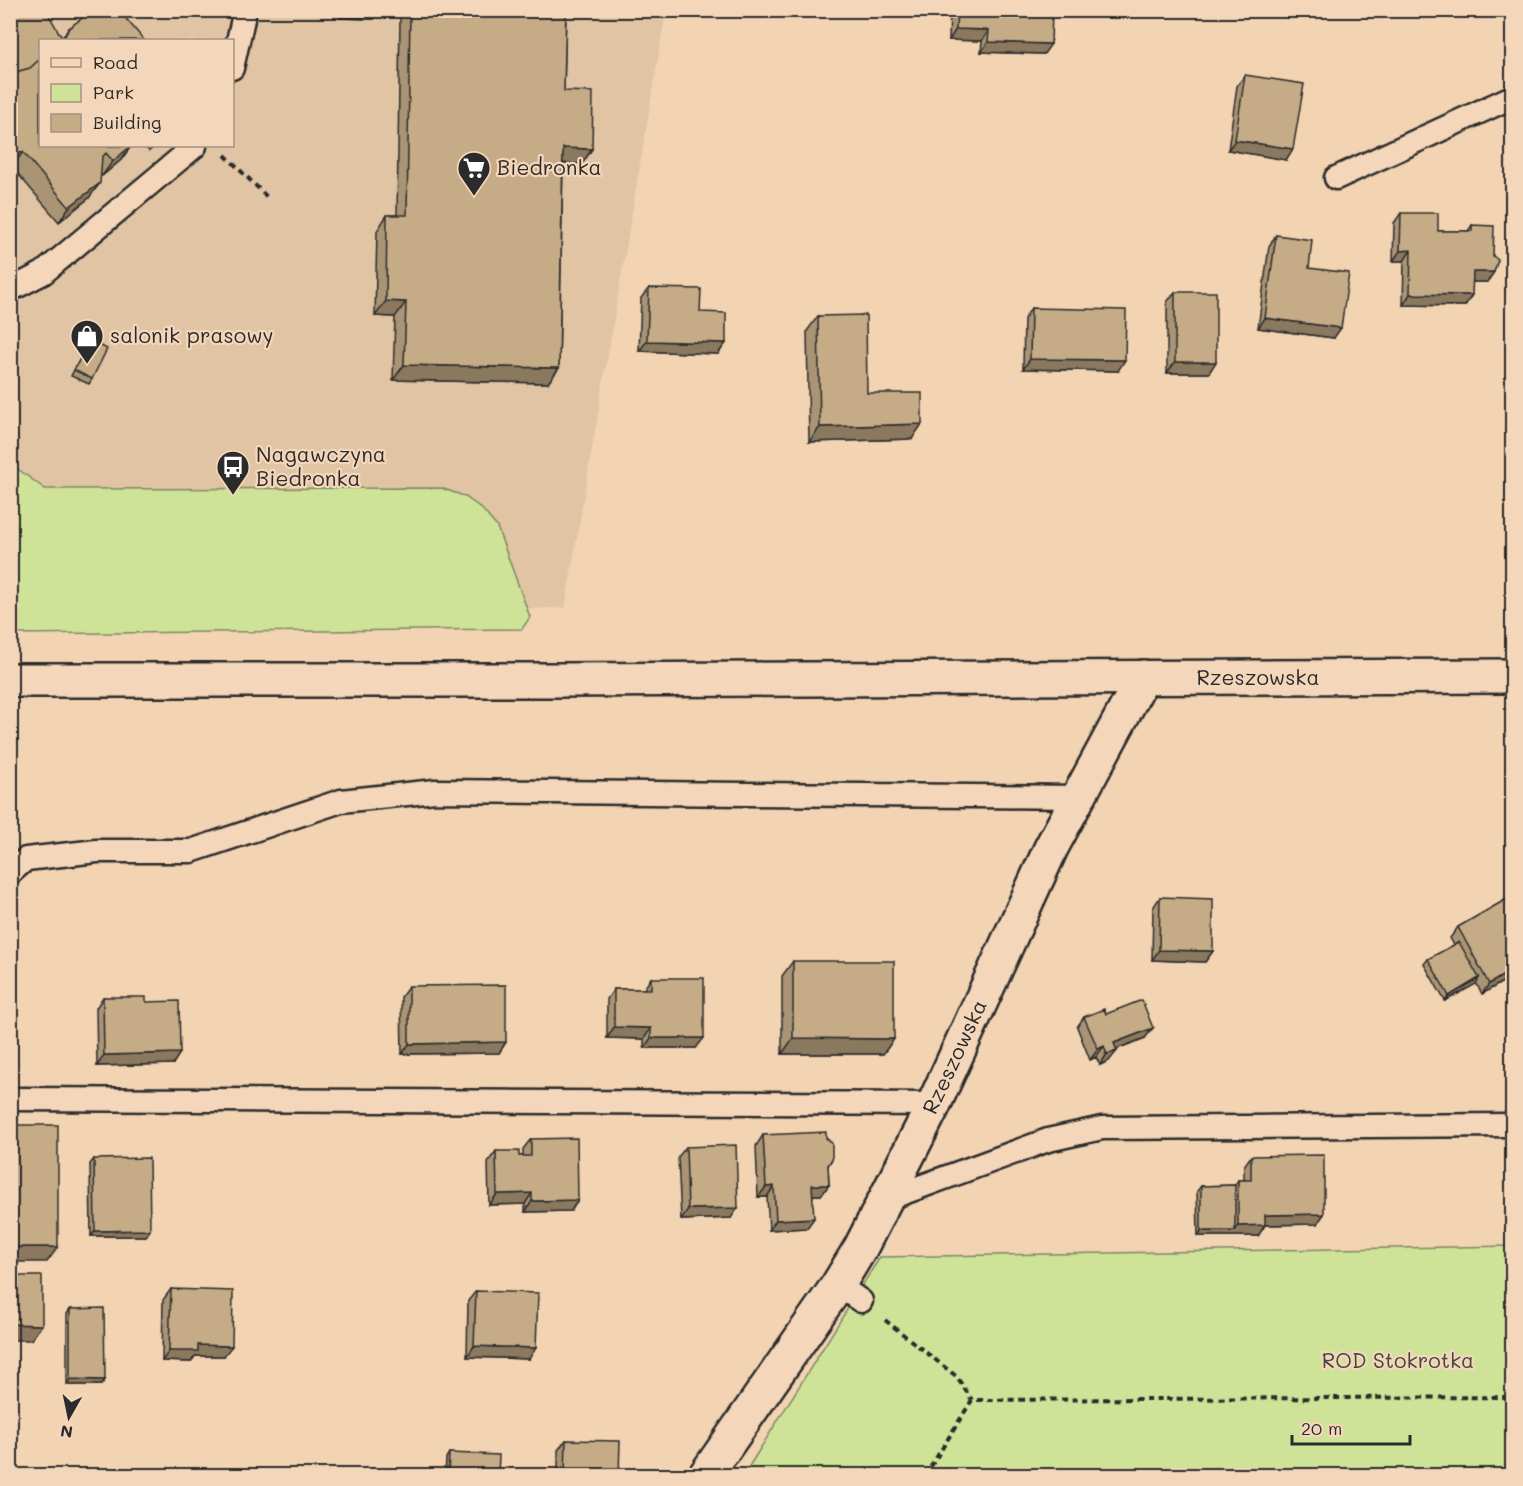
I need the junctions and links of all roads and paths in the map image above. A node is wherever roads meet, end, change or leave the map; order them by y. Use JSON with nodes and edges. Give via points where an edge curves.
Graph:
{"nodes":[{"id":1,"x":245,"y":10,"type":"edge"},
{"id":2,"x":234,"y":59,"type":"edge"},
{"id":3,"x":1512,"y":97,"type":"edge"},
{"id":4,"x":194,"y":147,"type":"edge"},
{"id":5,"x":222,"y":152,"type":"dead end"},
{"id":6,"x":1336,"y":178,"type":"dead end"},
{"id":7,"x":268,"y":199,"type":"dead end"},
{"id":8,"x":10,"y":290,"type":"edge"},
{"id":9,"x":1512,"y":676,"type":"edge"},
{"id":10,"x":1143,"y":677,"type":"junction"},
{"id":11,"x":10,"y":680,"type":"edge"},
{"id":12,"x":1079,"y":797,"type":"junction"},
{"id":13,"x":10,"y":873,"type":"edge"},
{"id":14,"x":10,"y":1099,"type":"edge"},
{"id":15,"x":934,"y":1104,"type":"junction"},
{"id":16,"x":1512,"y":1125,"type":"edge"},
{"id":17,"x":887,"y":1199,"type":"junction"},
{"id":18,"x":850,"y":1293,"type":"junction"},
{"id":19,"x":1512,"y":1397,"type":"edge"},
{"id":20,"x":972,"y":1400,"type":"junction"},
{"id":21,"x":705,"y":1476,"type":"edge"},
{"id":22,"x":925,"y":1476,"type":"edge"}],
"edges":[{"from":1,"to":2,"type":"lane"},
{"from":3,"to":6,"type":"lane"},
{"from":4,"to":8,"type":"lane","via":[[43,273]]},
{"from":5,"to":7,"type":"path"},
{"from":9,"to":10,"type":"street","name":"Rzeszowska"},
{"from":10,"to":11,"type":"street"},
{"from":10,"to":12,"type":"street","name":"Rzeszowska"},
{"from":12,"to":13,"type":"lane","via":[[435,791],[341,801],[191,851],[97,851],[26,859]]},
{"from":12,"to":15,"type":"street","name":"Rzeszowska","via":[[1051,848]]},
{"from":14,"to":15,"type":"lane"},
{"from":15,"to":17,"type":"street","name":"Rzeszowska"},
{"from":16,"to":17,"type":"lane","via":[[1102,1128],[1048,1140]]},
{"from":17,"to":18,"type":"street","name":"Rzeszowska"},
{"from":18,"to":20,"type":"path","via":[[956,1376]]},
{"from":18,"to":21,"type":"street","name":"Rzeszowska"},
{"from":19,"to":20,"type":"path"},
{"from":20,"to":22,"type":"path"}]}
